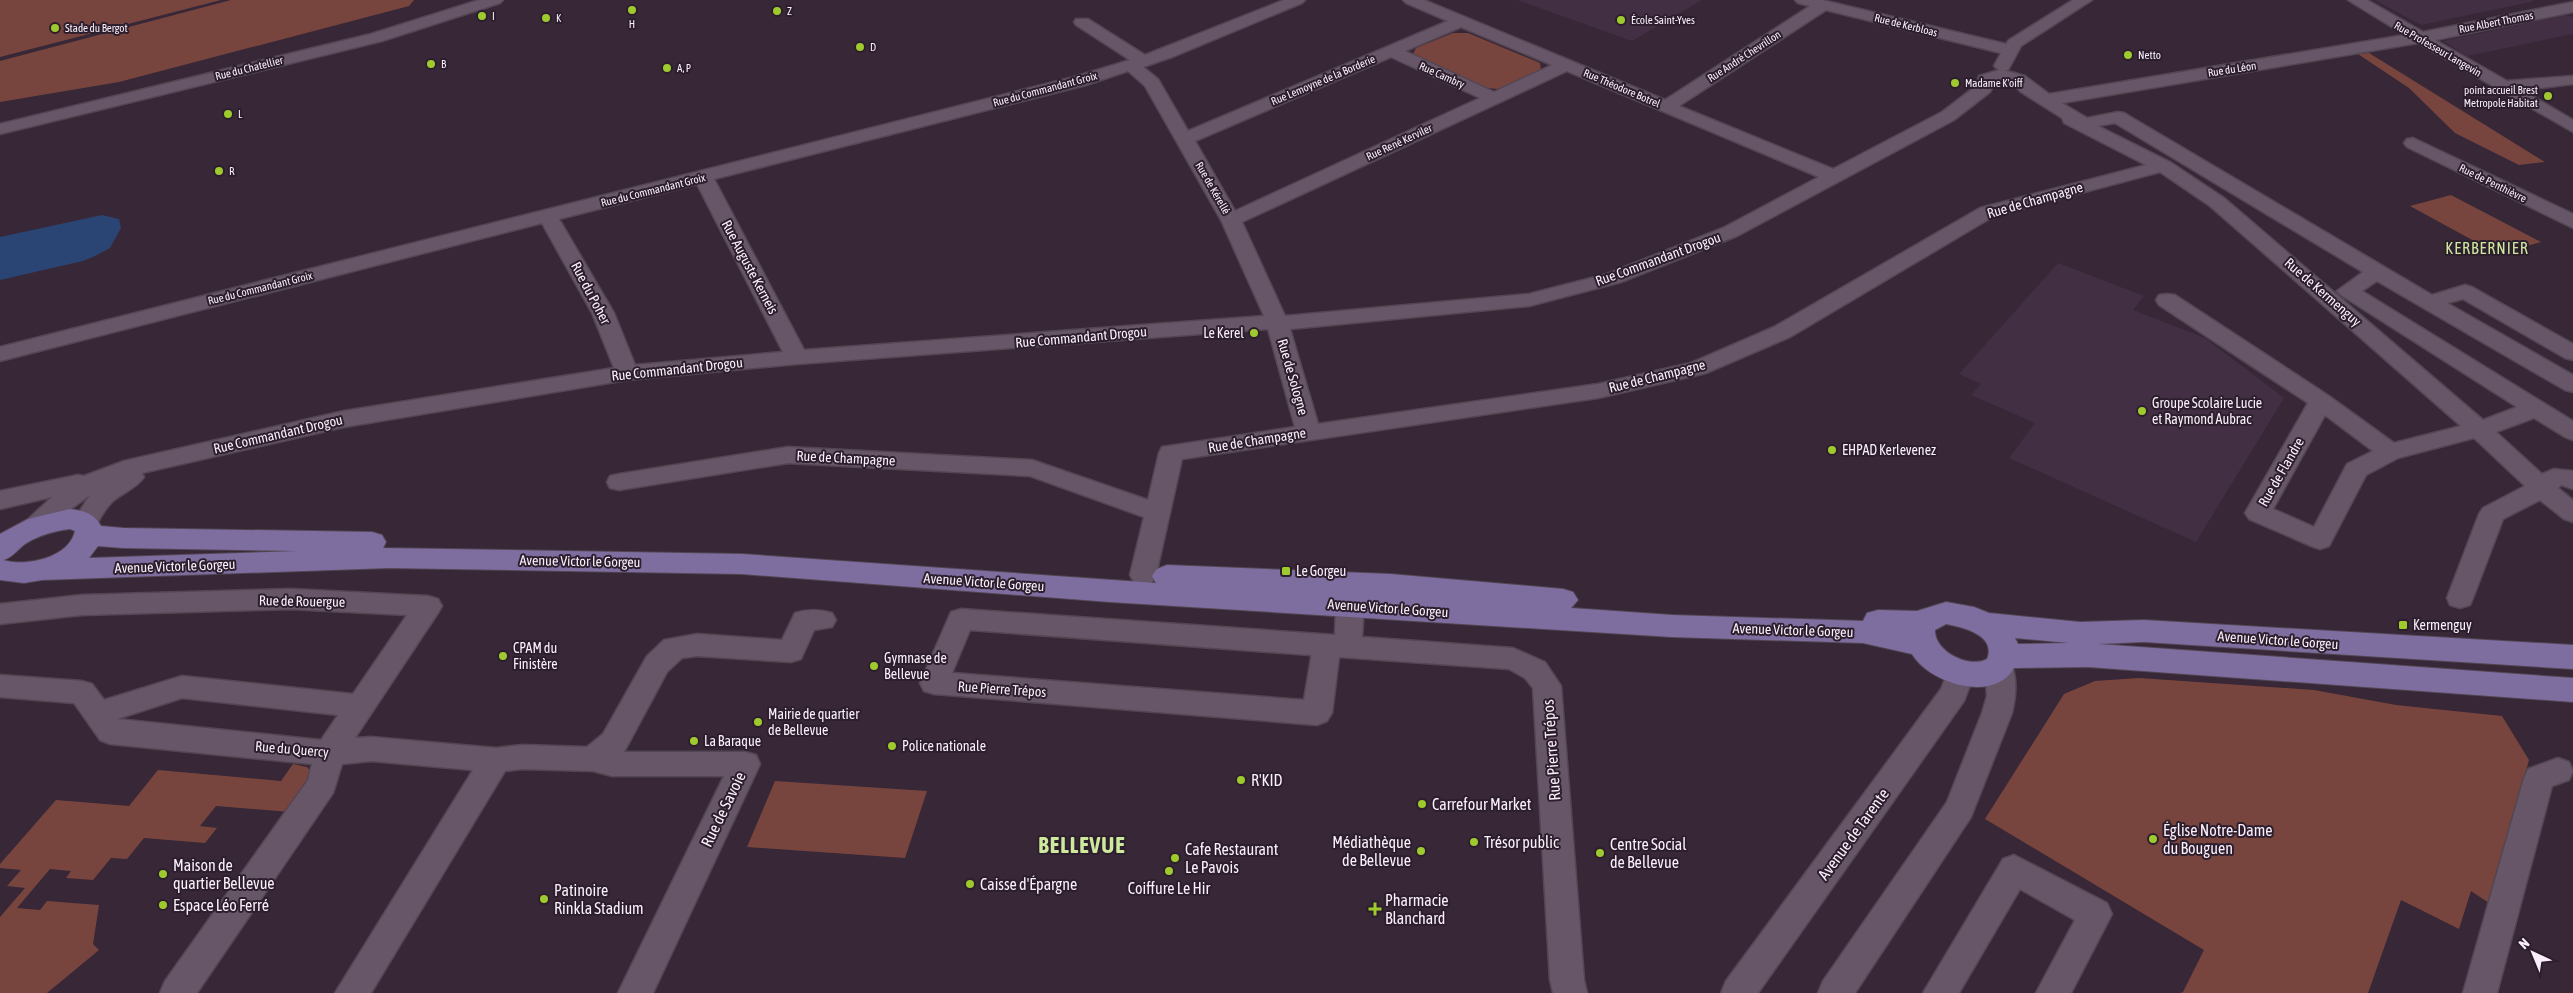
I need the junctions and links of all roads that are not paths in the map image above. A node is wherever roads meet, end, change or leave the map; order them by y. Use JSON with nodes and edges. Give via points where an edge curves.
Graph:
{"nodes":[{"id":1,"x":495,"y":0,"type":"edge"},
{"id":2,"x":1297,"y":0,"type":"edge"},
{"id":3,"x":1411,"y":0,"type":"edge"},
{"id":4,"x":1803,"y":0,"type":"edge"},
{"id":5,"x":2084,"y":0,"type":"edge"},
{"id":6,"x":2356,"y":0,"type":"edge"},
{"id":7,"x":1823,"y":5,"type":"junction"},
{"id":8,"x":2573,"y":7,"type":"edge"},
{"id":9,"x":1461,"y":21,"type":"junction"},
{"id":10,"x":1082,"y":22,"type":"dead end"},
{"id":11,"x":2036,"y":30,"type":"junction"},
{"id":12,"x":2419,"y":38,"type":"junction"},
{"id":13,"x":2009,"y":50,"type":"junction"},
{"id":14,"x":1390,"y":51,"type":"junction"},
{"id":15,"x":1138,"y":64,"type":"junction"},
{"id":16,"x":1566,"y":65,"type":"junction"},
{"id":17,"x":2569,"y":80,"type":"dead end"},
{"id":18,"x":2007,"y":87,"type":"junction"},
{"id":19,"x":2503,"y":87,"type":"junction"},
{"id":20,"x":1494,"y":98,"type":"junction"},
{"id":21,"x":2046,"y":100,"type":"junction"},
{"id":22,"x":1665,"y":107,"type":"junction"},
{"id":23,"x":2084,"y":124,"type":"junction"},
{"id":24,"x":2573,"y":127,"type":"edge"},
{"id":25,"x":0,"y":129,"type":"edge"},
{"id":26,"x":1184,"y":139,"type":"junction"},
{"id":27,"x":2413,"y":144,"type":"dead end"},
{"id":28,"x":2163,"y":166,"type":"junction"},
{"id":29,"x":1833,"y":176,"type":"junction"},
{"id":30,"x":703,"y":177,"type":"junction"},
{"id":31,"x":548,"y":216,"type":"junction"},
{"id":32,"x":1231,"y":220,"type":"junction"},
{"id":33,"x":2573,"y":222,"type":"edge"},
{"id":34,"x":2377,"y":272,"type":"junction"},
{"id":35,"x":2340,"y":296,"type":"junction"},
{"id":36,"x":2168,"y":300,"type":"dead end"},
{"id":37,"x":2430,"y":302,"type":"junction"},
{"id":38,"x":1277,"y":322,"type":"junction"},
{"id":39,"x":2573,"y":353,"type":"edge"},
{"id":40,"x":0,"y":354,"type":"edge"},
{"id":41,"x":797,"y":358,"type":"junction"},
{"id":42,"x":627,"y":373,"type":"junction"},
{"id":43,"x":2573,"y":386,"type":"edge"},
{"id":44,"x":2321,"y":402,"type":"junction"},
{"id":45,"x":2535,"y":409,"type":"junction"},
{"id":46,"x":2480,"y":429,"type":"junction"},
{"id":47,"x":1308,"y":432,"type":"junction"},
{"id":48,"x":2573,"y":432,"type":"edge"},
{"id":49,"x":2390,"y":452,"type":"junction"},
{"id":50,"x":159,"y":463,"type":"junction"},
{"id":51,"x":95,"y":480,"type":"junction"},
{"id":52,"x":2573,"y":481,"type":"edge"},
{"id":53,"x":619,"y":482,"type":"dead end"},
{"id":54,"x":2542,"y":488,"type":"junction"},
{"id":55,"x":0,"y":500,"type":"edge"},
{"id":56,"x":1157,"y":512,"type":"junction"},
{"id":57,"x":2573,"y":513,"type":"edge"},
{"id":58,"x":87,"y":529,"type":"junction"},
{"id":59,"x":12,"y":539,"type":"edge"},
{"id":60,"x":0,"y":570,"type":"edge"},
{"id":61,"x":44,"y":570,"type":"junction"},
{"id":62,"x":1143,"y":575,"type":"junction"},
{"id":63,"x":2460,"y":598,"type":"dead end"},
{"id":64,"x":1350,"y":605,"type":"junction"},
{"id":65,"x":0,"y":614,"type":"edge"},
{"id":66,"x":822,"y":620,"type":"dead end"},
{"id":67,"x":1983,"y":624,"type":"junction"},
{"id":68,"x":1923,"y":634,"type":"junction"},
{"id":69,"x":1336,"y":647,"type":"junction"},
{"id":70,"x":2573,"y":657,"type":"edge"},
{"id":71,"x":2002,"y":662,"type":"junction"},
{"id":72,"x":1961,"y":672,"type":"junction"},
{"id":73,"x":0,"y":686,"type":"edge"},
{"id":74,"x":2573,"y":690,"type":"edge"},
{"id":75,"x":360,"y":706,"type":"junction"},
{"id":76,"x":97,"y":714,"type":"junction"},
{"id":77,"x":329,"y":753,"type":"junction"},
{"id":78,"x":593,"y":759,"type":"junction"},
{"id":79,"x":496,"y":760,"type":"junction"},
{"id":80,"x":2548,"y":774,"type":"dead end"},
{"id":81,"x":1572,"y":989,"type":"edge"},
{"id":82,"x":177,"y":993,"type":"edge"},
{"id":83,"x":352,"y":993,"type":"edge"},
{"id":84,"x":635,"y":993,"type":"edge"},
{"id":85,"x":1738,"y":993,"type":"edge"},
{"id":86,"x":1835,"y":993,"type":"edge"},
{"id":87,"x":1940,"y":993,"type":"edge"},
{"id":88,"x":2053,"y":993,"type":"edge"},
{"id":89,"x":2480,"y":993,"type":"edge"}],
"edges":[{"from":1,"to":25,"type":"street","name":"Rue du Chatellier","via":[[376,38]]},
{"from":2,"to":15,"type":"street","name":"Rue du Commandant Groix"},
{"from":3,"to":9,"type":"street","name":"Rue Théodore Botrel"},
{"from":4,"to":7,"type":"street","name":"Rue de Kerbloas"},
{"from":5,"to":11,"type":"street"},
{"from":6,"to":12,"type":"street","name":"Rue Professeur Langevin"},
{"from":7,"to":13,"type":"street","name":"Rue de Kerbloas"},
{"from":7,"to":22,"type":"street","name":"Rue André Chevrillon"},
{"from":8,"to":12,"type":"street","name":"Rue Albert Thomas"},
{"from":9,"to":14,"type":"street","name":"Rue Lemoyne de la Borderie"},
{"from":9,"to":16,"type":"street","name":"Rue Théodore Botrel"},
{"from":10,"to":15,"type":"street","name":"Rue de Kérellé"},
{"from":11,"to":13,"type":"street"},
{"from":11,"to":18,"type":"street"},
{"from":12,"to":19,"type":"street","name":"Rue Professeur Langevin"},
{"from":12,"to":21,"type":"street","name":"Rue du Léon"},
{"from":13,"to":18,"type":"street","via":[[2001,68]]},
{"from":14,"to":20,"type":"street","name":"Rue Cambry"},
{"from":14,"to":26,"type":"street","name":"Rue Lemoyne de la Borderie"},
{"from":15,"to":26,"type":"street","name":"Rue de Kérellé"},
{"from":15,"to":30,"type":"street","name":"Rue du Commandant Groix"},
{"from":16,"to":20,"type":"street","name":"Rue René Kerviler"},
{"from":16,"to":22,"type":"street","name":"Rue Théodore Botrel"},
{"from":17,"to":19,"type":"street"},
{"from":18,"to":21,"type":"street","name":"Rue de Kermenguy"},
{"from":18,"to":23,"type":"street","name":"Rue de Kermenguy"},
{"from":18,"to":29,"type":"street","name":"Rue Commandant Drogou","via":[[1967,103]]},
{"from":19,"to":24,"type":"street","name":"Rue Professeur Langevin"},
{"from":20,"to":32,"type":"street","name":"Rue René Kerviler"},
{"from":21,"to":23,"type":"street","name":"Rue de Kermenguy"},
{"from":22,"to":29,"type":"street","name":"Rue Théodore Botrel"},
{"from":23,"to":28,"type":"street","name":"Rue de Kermenguy"},
{"from":23,"to":34,"type":"street","via":[[2118,117]]},
{"from":26,"to":32,"type":"street","name":"Rue de Kérellé"},
{"from":27,"to":33,"type":"street","name":"Rue de Penthièvre"},
{"from":28,"to":35,"type":"street","name":"Rue de Kermenguy","via":[[2217,202]]},
{"from":28,"to":47,"type":"street","name":"Rue de Champagne","via":[[1987,212],[1782,332],[1698,368],[1598,391]]},
{"from":29,"to":38,"type":"street","name":"Rue Commandant Drogou","via":[[1730,232],[1614,278],[1529,300]]},
{"from":30,"to":31,"type":"street","name":"Rue du Commandant Groix"},
{"from":30,"to":41,"type":"street","name":"Rue Auguste Kerneis"},
{"from":31,"to":40,"type":"street","name":"Rue du Commandant Groix"},
{"from":31,"to":42,"type":"street","name":"Rue du Poher","via":[[603,313]]},
{"from":32,"to":38,"type":"street","name":"Rue de Kérellé"},
{"from":34,"to":35,"type":"street"},
{"from":34,"to":37,"type":"street"},
{"from":35,"to":45,"type":"street"},
{"from":35,"to":46,"type":"street","name":"Rue de Kermenguy"},
{"from":36,"to":44,"type":"street"},
{"from":37,"to":39,"type":"street","via":[[2465,291]]},
{"from":37,"to":43,"type":"street"},
{"from":38,"to":41,"type":"street","name":"Rue Commandant Drogou"},
{"from":38,"to":47,"type":"street","name":"Rue de Sologne"},
{"from":41,"to":42,"type":"street","name":"Rue Commandant Drogou"},
{"from":42,"to":50,"type":"street","name":"Rue Commandant Drogou","via":[[344,419],[232,443]]},
{"from":44,"to":49,"type":"street"},
{"from":44,"to":49,"type":"street","name":"Rue de Flandre","via":[[2258,513],[2320,540],[2356,470]]},
{"from":45,"to":46,"type":"street","name":"Rue de Flandre"},
{"from":45,"to":48,"type":"street"},
{"from":46,"to":49,"type":"street","name":"Rue de Flandre"},
{"from":46,"to":54,"type":"street","name":"Rue de Kermenguy"},
{"from":47,"to":56,"type":"street","name":"Rue de Champagne","via":[[1171,453]]},
{"from":50,"to":51,"type":"street","name":"Rue Commandant Drogou"},
{"from":50,"to":58,"type":"street","name":"Rue Commandant Drogou","via":[[98,500],[89,513]]},
{"from":51,"to":55,"type":"street"},
{"from":51,"to":59,"type":"street","name":"Rue Commandant Drogou","via":[[58,503]]},
{"from":52,"to":54,"type":"street","via":[[2554,477]]},
{"from":53,"to":56,"type":"street","name":"Rue de Champagne","via":[[788,455],[1032,468]]},
{"from":54,"to":57,"type":"street","name":"Rue de Kermenguy"},
{"from":54,"to":63,"type":"street","via":[[2492,514]]},
{"from":56,"to":62,"type":"street","name":"Rue de Champagne"},
{"from":58,"to":59,"type":"main road","name":"Avenue Victor le Gorgeu","via":[[64,519]]},
{"from":58,"to":61,"type":"main road","via":[[84,544],[74,554]]},
{"from":58,"to":62,"type":"main road","name":"Avenue Victor le Gorgeu","via":[[124,538],[749,552]]},
{"from":60,"to":61,"type":"main road","via":[[16,574]]},
{"from":61,"to":64,"type":"main road","name":"Avenue Victor le Gorgeu","via":[[389,558],[742,564]]},
{"from":62,"to":68,"type":"main road","name":"Avenue Victor le Gorgeu","via":[[1390,585]]},
{"from":64,"to":68,"type":"main road","name":"Avenue Victor le Gorgeu","via":[[1672,626]]},
{"from":64,"to":69,"type":"street","name":"Rue Pierre Trépos"},
{"from":65,"to":75,"type":"street","name":"Rue de Rouergue","via":[[82,605],[291,599],[428,606]]},
{"from":66,"to":78,"type":"street","via":[[805,620],[791,651],[697,645],[674,648],[657,664],[614,743]]},
{"from":67,"to":68,"type":"main road","via":[[1966,616],[1946,613],[1930,617]]},
{"from":67,"to":70,"type":"main road","name":"Avenue Victor le Gorgeu","via":[[2080,633],[2144,631]]},
{"from":67,"to":71,"type":"main road","via":[[2002,642]]},
{"from":68,"to":72,"type":"main road","via":[[1937,661]]},
{"from":69,"to":69,"type":"street","name":"Rue Pierre Trépos","via":[[1325,658],[1317,713],[934,683],[961,619]]},
{"from":69,"to":81,"type":"street","name":"Rue Pierre Trépos","via":[[1513,659],[1535,670],[1547,686]]},
{"from":71,"to":72,"type":"main road","via":[[1983,674]]},
{"from":71,"to":74,"type":"main road","via":[[2088,656]]},
{"from":71,"to":86,"type":"street","via":[[1997,713],[1960,808]]},
{"from":72,"to":85,"type":"street","name":"Avenue de Tarente","via":[[1954,693]]},
{"from":73,"to":76,"type":"street","name":"Rue du Quercy","via":[[82,692]]},
{"from":75,"to":76,"type":"street","via":[[182,687]]},
{"from":75,"to":77,"type":"street","name":"Rue de Rouergue"},
{"from":76,"to":77,"type":"street","name":"Rue du Quercy","via":[[110,732]]},
{"from":77,"to":79,"type":"street","name":"Rue du Quercy","via":[[371,748]]},
{"from":77,"to":82,"type":"street","via":[[322,784]]},
{"from":78,"to":79,"type":"street","name":"Rue de Savoie","via":[[522,757]]},
{"from":78,"to":84,"type":"street","name":"Rue de Savoie","via":[[612,764],[745,764]]},
{"from":79,"to":83,"type":"street"},
{"from":80,"to":89,"type":"street"},
{"from":87,"to":88,"type":"street","via":[[2014,869],[2095,914]]}]}
